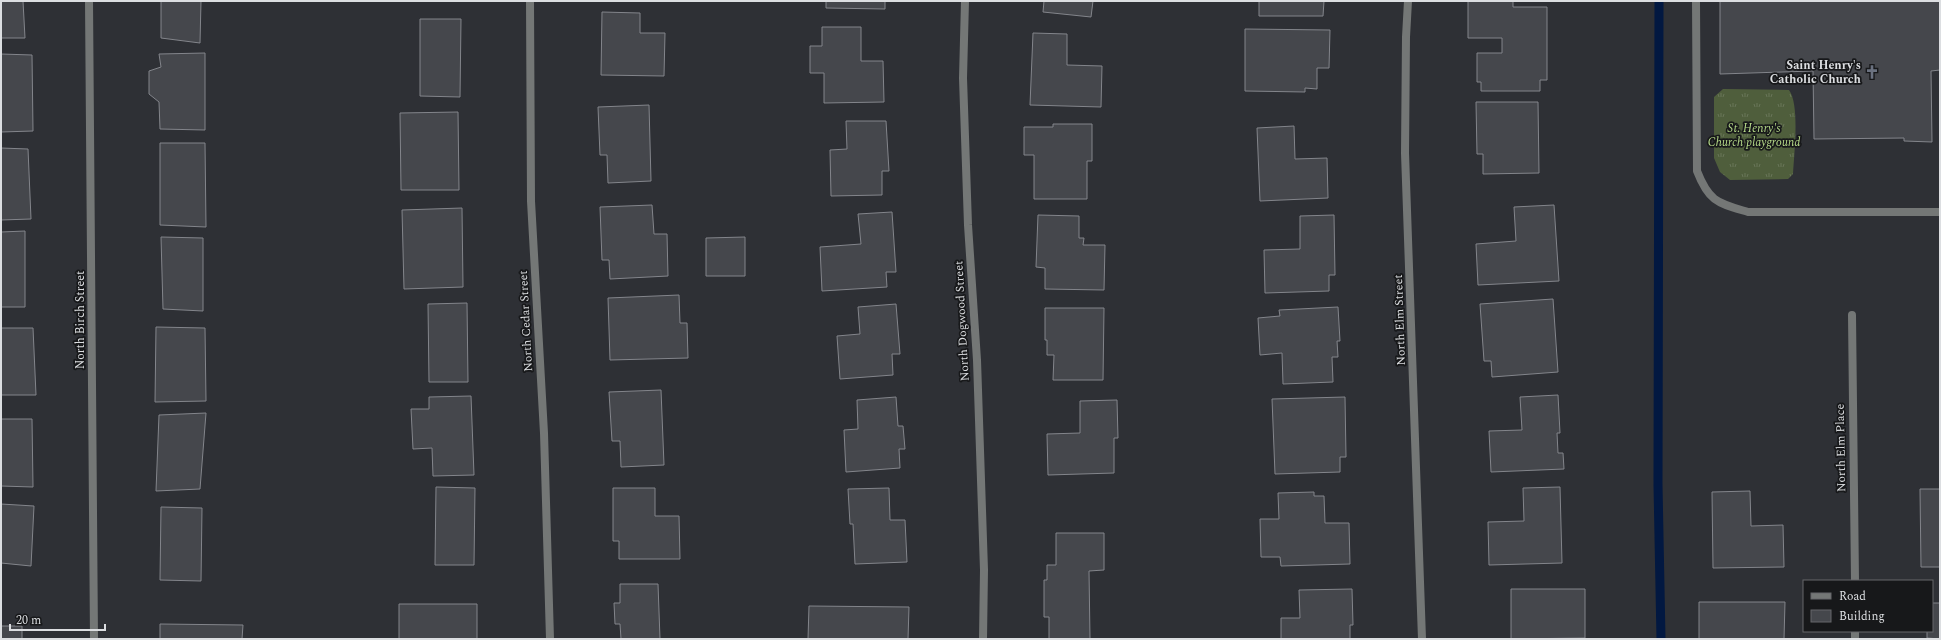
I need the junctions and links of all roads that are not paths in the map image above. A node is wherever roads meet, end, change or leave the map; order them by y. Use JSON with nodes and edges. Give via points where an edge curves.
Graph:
{"nodes":[{"id":1,"x":89,"y":1,"type":"edge"},
{"id":2,"x":530,"y":1,"type":"edge"},
{"id":3,"x":965,"y":1,"type":"edge"},
{"id":4,"x":1408,"y":1,"type":"edge"},
{"id":5,"x":1696,"y":1,"type":"edge"},
{"id":6,"x":1940,"y":212,"type":"edge"},
{"id":7,"x":1852,"y":315,"type":"dead end"},
{"id":8,"x":1855,"y":580,"type":"edge"},
{"id":9,"x":94,"y":639,"type":"edge"},
{"id":10,"x":550,"y":639,"type":"edge"},
{"id":11,"x":983,"y":639,"type":"edge"},
{"id":12,"x":1422,"y":639,"type":"edge"}],
"edges":[{"from":1,"to":9,"type":"street","name":"North Birch Street"},
{"from":2,"to":10,"type":"street","name":"North Cedar Street","via":[[531,201],[544,434]]},
{"from":3,"to":11,"type":"street","name":"North Dogwood Street","via":[[963,78],[968,225],[977,360],[984,570]]},
{"from":4,"to":12,"type":"street","name":"North Elm Street","via":[[1405,153]]},
{"from":5,"to":6,"type":"street","via":[[1697,171],[1705,191],[1722,204],[1748,212]]},
{"from":7,"to":8,"type":"street","name":"North Elm Place"}]}
